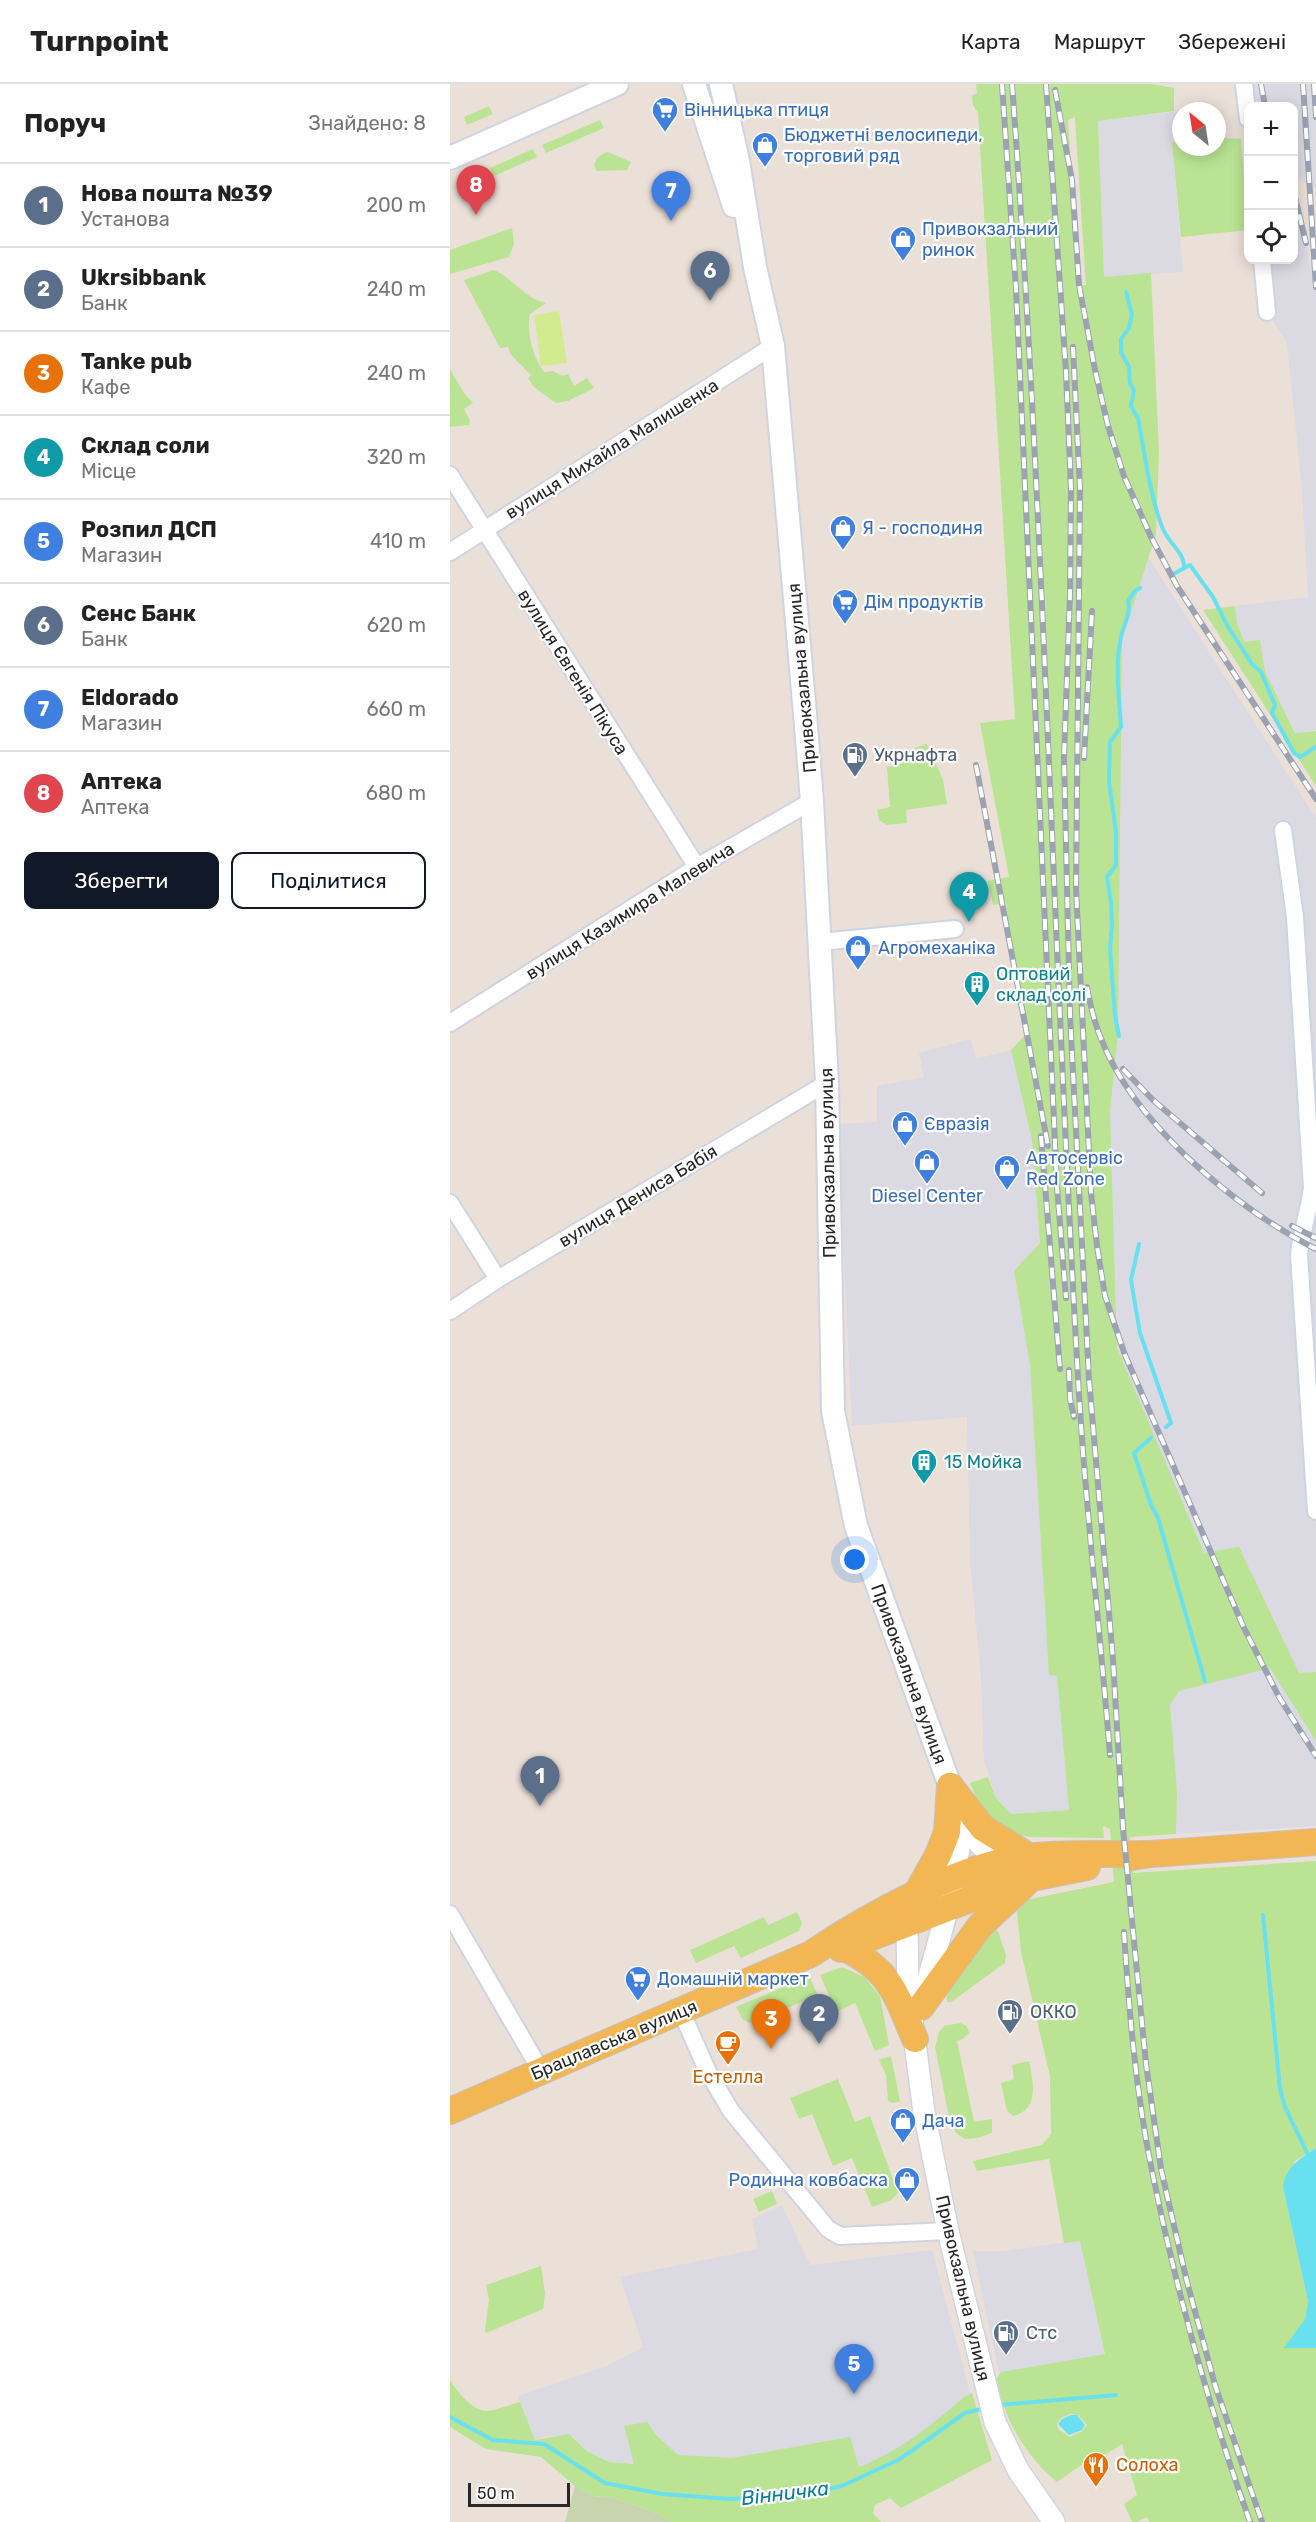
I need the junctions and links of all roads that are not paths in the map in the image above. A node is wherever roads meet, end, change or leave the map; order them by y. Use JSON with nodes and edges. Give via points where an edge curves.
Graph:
{"nodes":[{"id":1,"x":617,"y":84,"type":"edge"},
{"id":2,"x":721,"y":84,"type":"edge"},
{"id":3,"x":1244,"y":84,"type":"edge"},
{"id":4,"x":689,"y":88,"type":"edge"},
{"id":5,"x":1246,"y":102,"type":"edge"},
{"id":6,"x":450,"y":158,"type":"edge"},
{"id":7,"x":1262,"y":264,"type":"edge"},
{"id":8,"x":755,"y":267,"type":"junction"},
{"id":9,"x":1267,"y":312,"type":"dead end"},
{"id":10,"x":773,"y":346,"type":"junction"},
{"id":11,"x":450,"y":475,"type":"edge"},
{"id":12,"x":483,"y":530,"type":"junction"},
{"id":13,"x":450,"y":552,"type":"edge"},
{"id":14,"x":812,"y":801,"type":"junction"},
{"id":15,"x":1283,"y":830,"type":"dead end"},
{"id":16,"x":697,"y":867,"type":"junction"},
{"id":17,"x":955,"y":929,"type":"dead end"},
{"id":18,"x":820,"y":942,"type":"junction"},
{"id":19,"x":450,"y":1023,"type":"edge"},
{"id":20,"x":827,"y":1083,"type":"junction"},
{"id":21,"x":450,"y":1203,"type":"edge"},
{"id":22,"x":498,"y":1279,"type":"junction"},
{"id":23,"x":450,"y":1311,"type":"edge"},
{"id":24,"x":1316,"y":1511,"type":"edge"},
{"id":25,"x":950,"y":1786,"type":"junction"},
{"id":26,"x":1316,"y":1842,"type":"edge"},
{"id":27,"x":1000,"y":1862,"type":"junction"},
{"id":28,"x":1030,"y":1867,"type":"junction"},
{"id":29,"x":954,"y":1877,"type":"junction"},
{"id":30,"x":915,"y":1896,"type":"junction"},
{"id":31,"x":948,"y":1907,"type":"junction"},
{"id":32,"x":450,"y":1914,"type":"edge"},
{"id":33,"x":907,"y":1924,"type":"junction"},
{"id":34,"x":845,"y":1948,"type":"junction"},
{"id":35,"x":811,"y":1954,"type":"junction"},
{"id":36,"x":921,"y":2007,"type":"junction"},
{"id":37,"x":681,"y":2011,"type":"junction"},
{"id":38,"x":915,"y":2039,"type":"junction"},
{"id":39,"x":541,"y":2071,"type":"junction"},
{"id":40,"x":450,"y":2111,"type":"edge"},
{"id":41,"x":948,"y":2231,"type":"junction"},
{"id":42,"x":1054,"y":2522,"type":"edge"}],
"edges":[{"from":1,"to":6,"type":"main road"},
{"from":2,"to":8,"type":"main road"},
{"from":3,"to":5,"type":"street"},
{"from":4,"to":8,"type":"main road"},
{"from":7,"to":9,"type":"street"},
{"from":8,"to":10,"type":"main road","name":"Привокзальна вулиця"},
{"from":10,"to":12,"type":"street","name":"вулиця Михайла Малишенка"},
{"from":10,"to":14,"type":"main road","name":"Привокзальна вулиця"},
{"from":11,"to":12,"type":"street","name":"вулиця Євгенія Пікуса"},
{"from":12,"to":13,"type":"street","name":"вулиця Михайла Малишенка"},
{"from":12,"to":16,"type":"street","name":"вулиця Євгенія Пікуса"},
{"from":14,"to":16,"type":"street","name":"вулиця Казимира Малевича"},
{"from":14,"to":18,"type":"main road","name":"Привокзальна вулиця"},
{"from":15,"to":24,"type":"street","via":[[1295,917],[1312,1188],[1299,1255]]},
{"from":16,"to":19,"type":"street","name":"вулиця Казимира Малевича"},
{"from":17,"to":18,"type":"street"},
{"from":18,"to":20,"type":"main road","name":"Привокзальна вулиця"},
{"from":20,"to":22,"type":"street","name":"вулиця Дениса Бабія"},
{"from":20,"to":25,"type":"main road","name":"Привокзальна вулиця","via":[[833,1411],[856,1526]]},
{"from":21,"to":22,"type":"street"},
{"from":22,"to":23,"type":"street","name":"вулиця Дениса Бабія"},
{"from":25,"to":27,"type":"main road","via":[[972,1835]]},
{"from":25,"to":28,"type":"main road","via":[[983,1828]]},
{"from":25,"to":29,"type":"main road","name":"Привокзальна вулиця","via":[[960,1840]]},
{"from":25,"to":30,"type":"main road","via":[[947,1832]]},
{"from":26,"to":28,"type":"main road"},
{"from":27,"to":28,"type":"main road","name":"Брацлавська вулиця"},
{"from":27,"to":29,"type":"main road","name":"Брацлавська вулиця"},
{"from":28,"to":31,"type":"main road","name":"Брацлавська вулиця"},
{"from":28,"to":36,"type":"main road","via":[[980,1926]]},
{"from":29,"to":30,"type":"main road","name":"Брацлавська вулиця"},
{"from":29,"to":31,"type":"main road","name":"Привокзальна вулиця"},
{"from":30,"to":33,"type":"street","name":"Привокзальна вулиця"},
{"from":30,"to":35,"type":"main road","name":"Брацлавська вулиця"},
{"from":31,"to":33,"type":"main road","name":"Брацлавська вулиця"},
{"from":31,"to":36,"type":"street","name":"Привокзальна вулиця"},
{"from":32,"to":39,"type":"street"},
{"from":33,"to":34,"type":"main road","name":"Брацлавська вулиця"},
{"from":33,"to":38,"type":"street","name":"Привокзальна вулиця","via":[[908,1989]]},
{"from":34,"to":35,"type":"main road","name":"Брацлавська вулиця"},
{"from":34,"to":38,"type":"main road","via":[[868,1960],[883,1974]]},
{"from":35,"to":37,"type":"main road","name":"Брацлавська вулиця"},
{"from":36,"to":38,"type":"street","name":"Привокзальна вулиця"},
{"from":37,"to":39,"type":"main road","name":"Брацлавська вулиця"},
{"from":37,"to":41,"type":"street","via":[[730,2111],[828,2229],[840,2236]]},
{"from":38,"to":41,"type":"street","name":"Привокзальна вулиця","via":[[924,2112]]},
{"from":39,"to":40,"type":"main road","name":"Брацлавська вулиця"},
{"from":41,"to":42,"type":"street","name":"Привокзальна вулиця","via":[[991,2407],[1010,2456]]}]}
